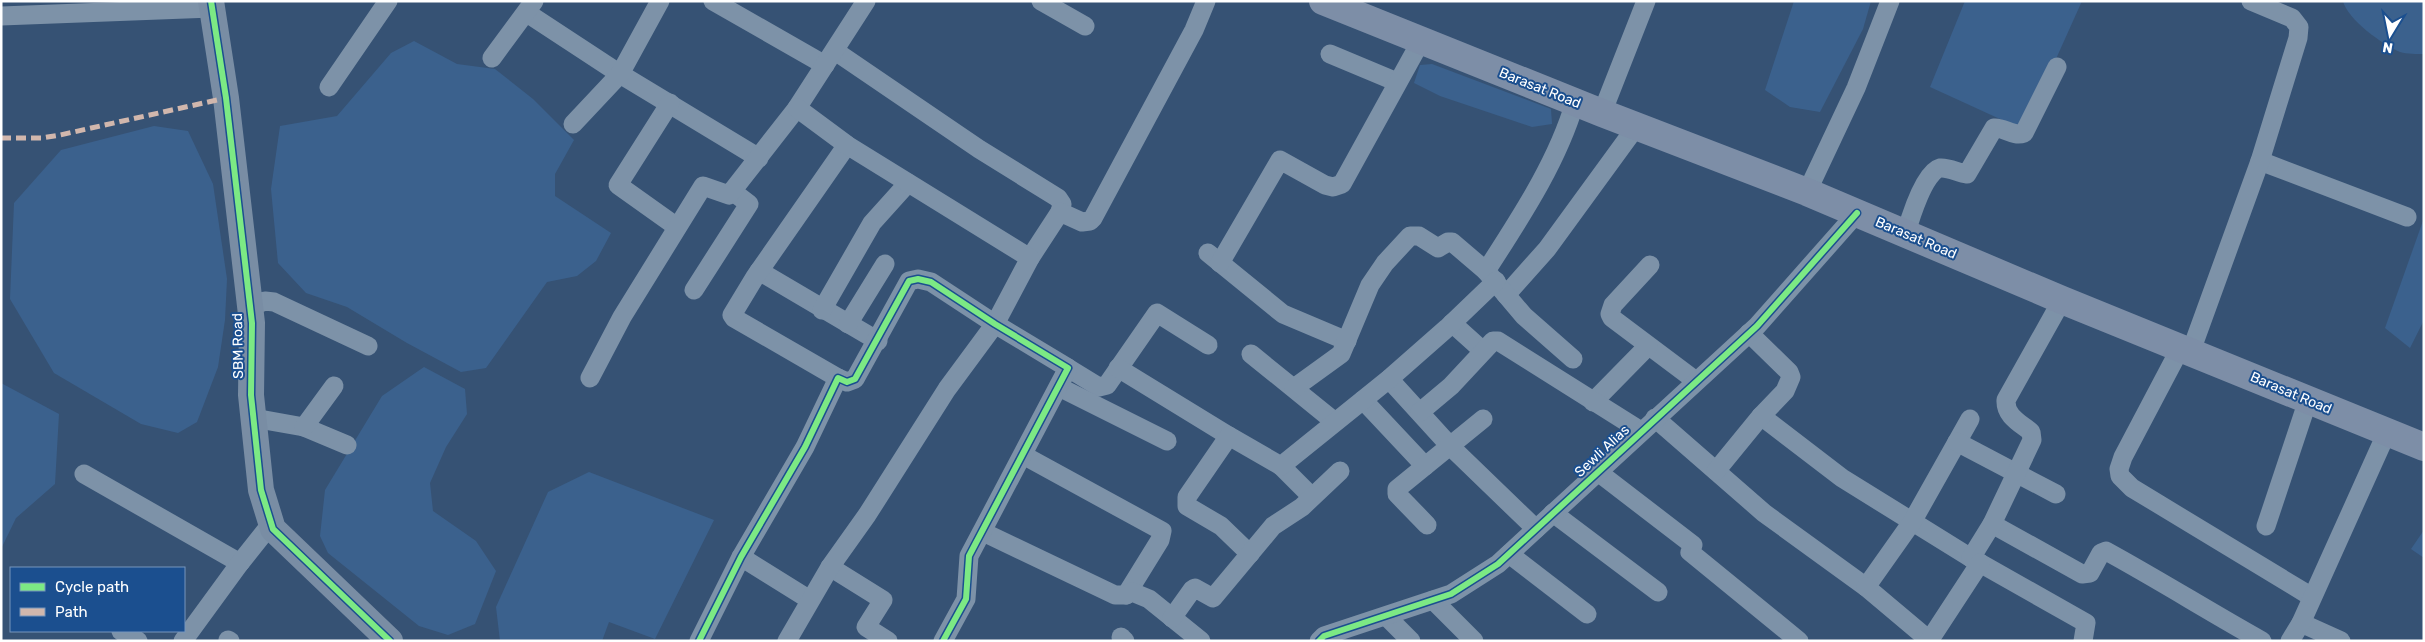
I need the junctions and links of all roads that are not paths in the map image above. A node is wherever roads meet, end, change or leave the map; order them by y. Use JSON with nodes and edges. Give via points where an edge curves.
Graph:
{"nodes":[{"id":1,"x":388,"y":1,"type":"edge"},
{"id":2,"x":660,"y":1,"type":"edge"},
{"id":3,"x":713,"y":1,"type":"edge"},
{"id":4,"x":866,"y":1,"type":"edge"},
{"id":5,"x":1041,"y":1,"type":"edge"},
{"id":6,"x":1206,"y":1,"type":"edge"},
{"id":7,"x":1323,"y":1,"type":"edge"},
{"id":8,"x":1646,"y":1,"type":"edge"},
{"id":9,"x":1890,"y":1,"type":"edge"},
{"id":10,"x":2251,"y":1,"type":"edge"},
{"id":11,"x":212,"y":5,"type":"edge"},
{"id":12,"x":530,"y":7,"type":"edge"},
{"id":13,"x":1,"y":16,"type":"edge"},
{"id":14,"x":1085,"y":26,"type":"dead end"},
{"id":15,"x":1422,"y":39,"type":"junction"},
{"id":16,"x":1330,"y":54,"type":"dead end"},
{"id":17,"x":492,"y":58,"type":"dead end"},
{"id":18,"x":830,"y":58,"type":"junction"},
{"id":19,"x":2057,"y":67,"type":"dead end"},
{"id":20,"x":620,"y":74,"type":"junction"},
{"id":21,"x":1397,"y":82,"type":"junction"},
{"id":22,"x":329,"y":87,"type":"dead end"},
{"id":23,"x":1575,"y":102,"type":"junction"},
{"id":24,"x":670,"y":103,"type":"junction"},
{"id":25,"x":797,"y":108,"type":"junction"},
{"id":26,"x":1602,"y":113,"type":"junction"},
{"id":27,"x":573,"y":124,"type":"dead end"},
{"id":28,"x":1636,"y":127,"type":"junction"},
{"id":29,"x":847,"y":146,"type":"junction"},
{"id":30,"x":759,"y":158,"type":"junction"},
{"id":31,"x":2260,"y":161,"type":"junction"},
{"id":32,"x":908,"y":183,"type":"junction"},
{"id":33,"x":732,"y":190,"type":"junction"},
{"id":34,"x":1807,"y":192,"type":"junction"},
{"id":35,"x":1060,"y":212,"type":"junction"},
{"id":36,"x":1857,"y":213,"type":"junction"},
{"id":37,"x":2408,"y":217,"type":"dead end"},
{"id":38,"x":677,"y":226,"type":"junction"},
{"id":39,"x":1906,"y":233,"type":"junction"},
{"id":40,"x":1030,"y":258,"type":"junction"},
{"id":41,"x":885,"y":264,"type":"dead end"},
{"id":42,"x":1650,"y":265,"type":"dead end"},
{"id":43,"x":759,"y":271,"type":"junction"},
{"id":44,"x":1496,"y":282,"type":"junction"},
{"id":45,"x":694,"y":290,"type":"dead end"},
{"id":46,"x":2062,"y":300,"type":"junction"},
{"id":47,"x":249,"y":307,"type":"junction"},
{"id":48,"x":822,"y":310,"type":"junction"},
{"id":49,"x":1452,"y":323,"type":"junction"},
{"id":50,"x":848,"y":324,"type":"junction"},
{"id":51,"x":995,"y":324,"type":"junction"},
{"id":52,"x":1749,"y":333,"type":"junction"},
{"id":53,"x":878,"y":341,"type":"junction"},
{"id":54,"x":1347,"y":341,"type":"junction"},
{"id":55,"x":1208,"y":345,"type":"dead end"},
{"id":56,"x":368,"y":346,"type":"dead end"},
{"id":57,"x":1648,"y":346,"type":"junction"},
{"id":58,"x":2186,"y":349,"type":"junction"},
{"id":59,"x":1482,"y":350,"type":"junction"},
{"id":60,"x":1252,"y":354,"type":"dead end"},
{"id":61,"x":1573,"y":359,"type":"dead end"},
{"id":62,"x":1068,"y":368,"type":"junction"},
{"id":63,"x":1118,"y":368,"type":"junction"},
{"id":64,"x":590,"y":378,"type":"dead end"},
{"id":65,"x":838,"y":378,"type":"junction"},
{"id":66,"x":1389,"y":379,"type":"junction"},
{"id":67,"x":1696,"y":381,"type":"junction"},
{"id":68,"x":334,"y":386,"type":"dead end"},
{"id":69,"x":1059,"y":387,"type":"junction"},
{"id":70,"x":1294,"y":388,"type":"junction"},
{"id":71,"x":1364,"y":400,"type":"junction"},
{"id":72,"x":2308,"y":400,"type":"junction"},
{"id":73,"x":1592,"y":402,"type":"junction"},
{"id":74,"x":1420,"y":412,"type":"junction"},
{"id":75,"x":1761,"y":416,"type":"junction"},
{"id":76,"x":254,"y":418,"type":"junction"},
{"id":77,"x":1483,"y":418,"type":"dead end"},
{"id":78,"x":1656,"y":418,"type":"junction"},
{"id":79,"x":1970,"y":419,"type":"dead end"},
{"id":80,"x":1335,"y":422,"type":"junction"},
{"id":81,"x":304,"y":427,"type":"junction"},
{"id":82,"x":1641,"y":431,"type":"junction"},
{"id":83,"x":2387,"y":432,"type":"junction"},
{"id":84,"x":1229,"y":436,"type":"junction"},
{"id":85,"x":1167,"y":441,"type":"dead end"},
{"id":86,"x":1957,"y":442,"type":"junction"},
{"id":87,"x":347,"y":445,"type":"dead end"},
{"id":88,"x":1450,"y":446,"type":"junction"},
{"id":89,"x":2424,"y":447,"type":"edge"},
{"id":90,"x":1023,"y":455,"type":"junction"},
{"id":91,"x":1281,"y":466,"type":"junction"},
{"id":92,"x":1425,"y":466,"type":"junction"},
{"id":93,"x":1340,"y":471,"type":"dead end"},
{"id":94,"x":1716,"y":471,"type":"junction"},
{"id":95,"x":1598,"y":472,"type":"junction"},
{"id":96,"x":2017,"y":472,"type":"junction"},
{"id":97,"x":84,"y":474,"type":"dead end"},
{"id":98,"x":2056,"y":494,"type":"dead end"},
{"id":99,"x":1312,"y":497,"type":"junction"},
{"id":100,"x":1553,"y":513,"type":"junction"},
{"id":101,"x":1912,"y":522,"type":"junction"},
{"id":102,"x":271,"y":524,"type":"junction"},
{"id":103,"x":1992,"y":524,"type":"junction"},
{"id":104,"x":1427,"y":525,"type":"dead end"},
{"id":105,"x":2266,"y":526,"type":"dead end"},
{"id":106,"x":1536,"y":529,"type":"junction"},
{"id":107,"x":983,"y":532,"type":"junction"},
{"id":108,"x":1250,"y":554,"type":"junction"},
{"id":109,"x":1509,"y":554,"type":"junction"},
{"id":110,"x":741,"y":557,"type":"junction"},
{"id":111,"x":1976,"y":560,"type":"junction"},
{"id":112,"x":240,"y":563,"type":"junction"},
{"id":113,"x":830,"y":567,"type":"junction"},
{"id":114,"x":1866,"y":587,"type":"junction"},
{"id":115,"x":1658,"y":592,"type":"dead end"},
{"id":116,"x":1126,"y":595,"type":"junction"},
{"id":117,"x":2312,"y":596,"type":"junction"},
{"id":118,"x":810,"y":600,"type":"junction"},
{"id":119,"x":1433,"y":600,"type":"junction"},
{"id":120,"x":1587,"y":614,"type":"dead end"},
{"id":121,"x":1386,"y":616,"type":"junction"},
{"id":122,"x":1172,"y":618,"type":"junction"},
{"id":123,"x":2078,"y":619,"type":"junction"},
{"id":124,"x":2301,"y":623,"type":"junction"},
{"id":125,"x":123,"y":632,"type":"edge"},
{"id":126,"x":793,"y":638,"type":"edge"},
{"id":127,"x":388,"y":640,"type":"edge"},
{"id":128,"x":1929,"y":640,"type":"edge"},
{"id":129,"x":138,"y":641,"type":"edge"},
{"id":130,"x":183,"y":641,"type":"edge"},
{"id":131,"x":699,"y":641,"type":"edge"},
{"id":132,"x":888,"y":641,"type":"edge"},
{"id":133,"x":943,"y":641,"type":"edge"},
{"id":134,"x":1202,"y":641,"type":"edge"},
{"id":135,"x":1319,"y":641,"type":"edge"},
{"id":136,"x":1411,"y":641,"type":"edge"},
{"id":137,"x":1474,"y":641,"type":"edge"},
{"id":138,"x":1799,"y":641,"type":"edge"},
{"id":139,"x":2069,"y":641,"type":"edge"},
{"id":140,"x":2083,"y":641,"type":"edge"},
{"id":141,"x":2262,"y":641,"type":"edge"},
{"id":142,"x":2290,"y":641,"type":"edge"},
{"id":143,"x":2342,"y":641,"type":"edge"}],
"edges":[{"from":1,"to":22,"type":"street"},
{"from":2,"to":20,"type":"street"},
{"from":3,"to":18,"type":"street"},
{"from":4,"to":18,"type":"street"},
{"from":5,"to":14,"type":"street"},
{"from":6,"to":35,"type":"street","via":[[1182,54],[1093,218],[1082,222]]},
{"from":7,"to":15,"type":"main road","name":"Barasat Road"},
{"from":8,"to":26,"type":"street"},
{"from":9,"to":34,"type":"street","via":[[1856,88]]},
{"from":10,"to":31,"type":"street","via":[[2292,18],[2299,27]]},
{"from":11,"to":13,"type":"street"},
{"from":11,"to":47,"type":"street","name":"SBM Road","via":[[226,98]]},
{"from":12,"to":17,"type":"street"},
{"from":12,"to":20,"type":"street"},
{"from":15,"to":21,"type":"street"},
{"from":15,"to":23,"type":"main road","name":"Barasat Road"},
{"from":16,"to":21,"type":"street"},
{"from":18,"to":25,"type":"street"},
{"from":18,"to":35,"type":"street","via":[[1058,198],[1062,204]]},
{"from":19,"to":39,"type":"street","via":[[2024,133],[1994,128],[1969,173],[1942,168],[1936,171],[1918,195]]},
{"from":20,"to":24,"type":"street"},
{"from":20,"to":27,"type":"street"},
{"from":21,"to":54,"type":"street","via":[[1342,184],[1325,185],[1280,160],[1214,258],[1283,314]]},
{"from":23,"to":26,"type":"main road","name":"Barasat Road"},
{"from":23,"to":44,"type":"street","via":[[1567,128],[1529,203]]},
{"from":24,"to":30,"type":"street"},
{"from":24,"to":38,"type":"street","via":[[618,186]]},
{"from":25,"to":29,"type":"street"},
{"from":25,"to":30,"type":"street"},
{"from":26,"to":28,"type":"main road","name":"Barasat Road"},
{"from":28,"to":34,"type":"main road","name":"Barasat Road"},
{"from":28,"to":44,"type":"street","via":[[1547,249]]},
{"from":29,"to":32,"type":"street"},
{"from":29,"to":43,"type":"street"},
{"from":30,"to":33,"type":"street"},
{"from":31,"to":37,"type":"street"},
{"from":31,"to":58,"type":"street"},
{"from":32,"to":40,"type":"street"},
{"from":32,"to":48,"type":"street","via":[[872,223]]},
{"from":33,"to":38,"type":"street","via":[[729,195],[703,186]]},
{"from":33,"to":45,"type":"street","via":[[749,204]]},
{"from":34,"to":36,"type":"main road","name":"Barasat Road"},
{"from":35,"to":40,"type":"street"},
{"from":36,"to":39,"type":"main road","name":"Barasat Road"},
{"from":36,"to":52,"type":"street","name":"Sewli Alias"},
{"from":38,"to":64,"type":"street","via":[[622,317]]},
{"from":39,"to":46,"type":"main road","name":"Barasat Road"},
{"from":40,"to":51,"type":"street"},
{"from":41,"to":50,"type":"street"},
{"from":42,"to":57,"type":"street","via":[[1613,305],[1610,314]]},
{"from":43,"to":48,"type":"street"},
{"from":43,"to":65,"type":"street","via":[[734,310],[734,318]]},
{"from":44,"to":49,"type":"street"},
{"from":44,"to":54,"type":"street","via":[[1452,242],[1438,248],[1419,236],[1410,236],[1385,263],[1370,286]]},
{"from":44,"to":61,"type":"street","via":[[1524,316]]},
{"from":46,"to":58,"type":"main road","name":"Barasat Road"},
{"from":46,"to":96,"type":"street","via":[[2006,400],[2009,415],[2033,435]]},
{"from":47,"to":56,"type":"street","via":[[265,301],[274,302]]},
{"from":47,"to":76,"type":"street","name":"SBM Road"},
{"from":48,"to":50,"type":"street"},
{"from":49,"to":59,"type":"street"},
{"from":49,"to":66,"type":"street"},
{"from":50,"to":53,"type":"street"},
{"from":51,"to":53,"type":"street","via":[[931,282],[918,278],[909,281]]},
{"from":51,"to":62,"type":"street"},
{"from":51,"to":113,"type":"street","via":[[948,388]]},
{"from":52,"to":67,"type":"street","name":"Sewli Alias"},
{"from":52,"to":75,"type":"street","via":[[1791,377],[1785,391]]},
{"from":53,"to":65,"type":"street","via":[[855,379],[847,382]]},
{"from":54,"to":70,"type":"street","via":[[1336,359]]},
{"from":55,"to":63,"type":"street","via":[[1156,313]]},
{"from":57,"to":67,"type":"street"},
{"from":57,"to":73,"type":"street"},
{"from":58,"to":72,"type":"main road","name":"Barasat Road"},
{"from":58,"to":117,"type":"street","via":[[2123,457],[2120,476],[2132,488]]},
{"from":59,"to":73,"type":"street","via":[[1489,342],[1498,341]]},
{"from":59,"to":74,"type":"street","via":[[1451,386]]},
{"from":60,"to":70,"type":"street"},
{"from":62,"to":63,"type":"street","via":[[1102,387],[1107,385]]},
{"from":62,"to":69,"type":"street"},
{"from":63,"to":84,"type":"street"},
{"from":65,"to":110,"type":"street","via":[[805,447]]},
{"from":66,"to":71,"type":"street"},
{"from":66,"to":74,"type":"street"},
{"from":67,"to":78,"type":"street","name":"Sewli Alias"},
{"from":68,"to":81,"type":"street"},
{"from":69,"to":85,"type":"street"},
{"from":69,"to":90,"type":"street"},
{"from":70,"to":80,"type":"street"},
{"from":71,"to":80,"type":"street"},
{"from":71,"to":92,"type":"street"},
{"from":72,"to":83,"type":"main road","name":"Barasat Road"},
{"from":72,"to":105,"type":"street"},
{"from":73,"to":82,"type":"street"},
{"from":74,"to":88,"type":"street"},
{"from":75,"to":94,"type":"street"},
{"from":75,"to":101,"type":"street","via":[[1842,478]]},
{"from":76,"to":81,"type":"street"},
{"from":76,"to":102,"type":"street","name":"SBM Road","via":[[261,490]]},
{"from":77,"to":88,"type":"street"},
{"from":78,"to":82,"type":"street","name":"Sewli Alias"},
{"from":78,"to":94,"type":"street"},
{"from":79,"to":86,"type":"street"},
{"from":80,"to":91,"type":"street"},
{"from":81,"to":87,"type":"street"},
{"from":82,"to":95,"type":"street","name":"Sewli Alias"},
{"from":83,"to":89,"type":"main road","name":"Barasat Road"},
{"from":83,"to":117,"type":"street"},
{"from":84,"to":91,"type":"street"},
{"from":84,"to":108,"type":"street","via":[[1187,497],[1187,506],[1221,526]]},
{"from":86,"to":96,"type":"street"},
{"from":86,"to":101,"type":"street"},
{"from":88,"to":92,"type":"street"},
{"from":88,"to":106,"type":"street"},
{"from":90,"to":107,"type":"street"},
{"from":90,"to":116,"type":"street","via":[[1162,531],[1160,540]]},
{"from":91,"to":99,"type":"street"},
{"from":92,"to":104,"type":"street","via":[[1396,491]]},
{"from":93,"to":99,"type":"street"},
{"from":94,"to":114,"type":"street","via":[[1764,513]]},
{"from":95,"to":100,"type":"street","name":"Sewli Alias"},
{"from":95,"to":138,"type":"street","via":[[1692,545],[1690,552]]},
{"from":96,"to":98,"type":"street"},
{"from":96,"to":103,"type":"street"},
{"from":97,"to":112,"type":"street"},
{"from":99,"to":108,"type":"street","via":[[1273,526]]},
{"from":100,"to":106,"type":"street","name":"Sewli Alias"},
{"from":100,"to":115,"type":"street"},
{"from":101,"to":111,"type":"street"},
{"from":101,"to":114,"type":"street"},
{"from":102,"to":112,"type":"street"},
{"from":102,"to":127,"type":"street","name":"SBM Road"},
{"from":103,"to":111,"type":"street"},
{"from":103,"to":141,"type":"street","via":[[2082,574],[2090,573],[2101,553],[2106,551],[2165,582],[2194,603]]},
{"from":106,"to":109,"type":"street","name":"Sewli Alias"},
{"from":107,"to":116,"type":"street","via":[[1114,595]]},
{"from":107,"to":133,"type":"street","via":[[969,556],[966,599]]},
{"from":108,"to":122,"type":"street","via":[[1213,598],[1195,588]]},
{"from":109,"to":119,"type":"street","name":"Sewli Alias","via":[[1451,594]]},
{"from":109,"to":120,"type":"street"},
{"from":110,"to":118,"type":"street"},
{"from":110,"to":131,"type":"street"},
{"from":111,"to":123,"type":"street"},
{"from":111,"to":128,"type":"street"},
{"from":112,"to":130,"type":"street"},
{"from":113,"to":118,"type":"street"},
{"from":113,"to":132,"type":"street","via":[[883,600],[866,626]]},
{"from":114,"to":128,"type":"street"},
{"from":116,"to":122,"type":"street","via":[[1132,592],[1142,596]]},
{"from":117,"to":124,"type":"street"},
{"from":118,"to":126,"type":"street"},
{"from":119,"to":121,"type":"street","name":"Sewli Alias"},
{"from":119,"to":137,"type":"street"},
{"from":121,"to":135,"type":"street","name":"Sewli Alias","via":[[1324,636]]},
{"from":121,"to":136,"type":"street"},
{"from":122,"to":134,"type":"street"},
{"from":123,"to":139,"type":"street"},
{"from":123,"to":140,"type":"street","via":[[2086,624]]},
{"from":124,"to":142,"type":"street"},
{"from":124,"to":143,"type":"street"},
{"from":125,"to":129,"type":"street"}]}
